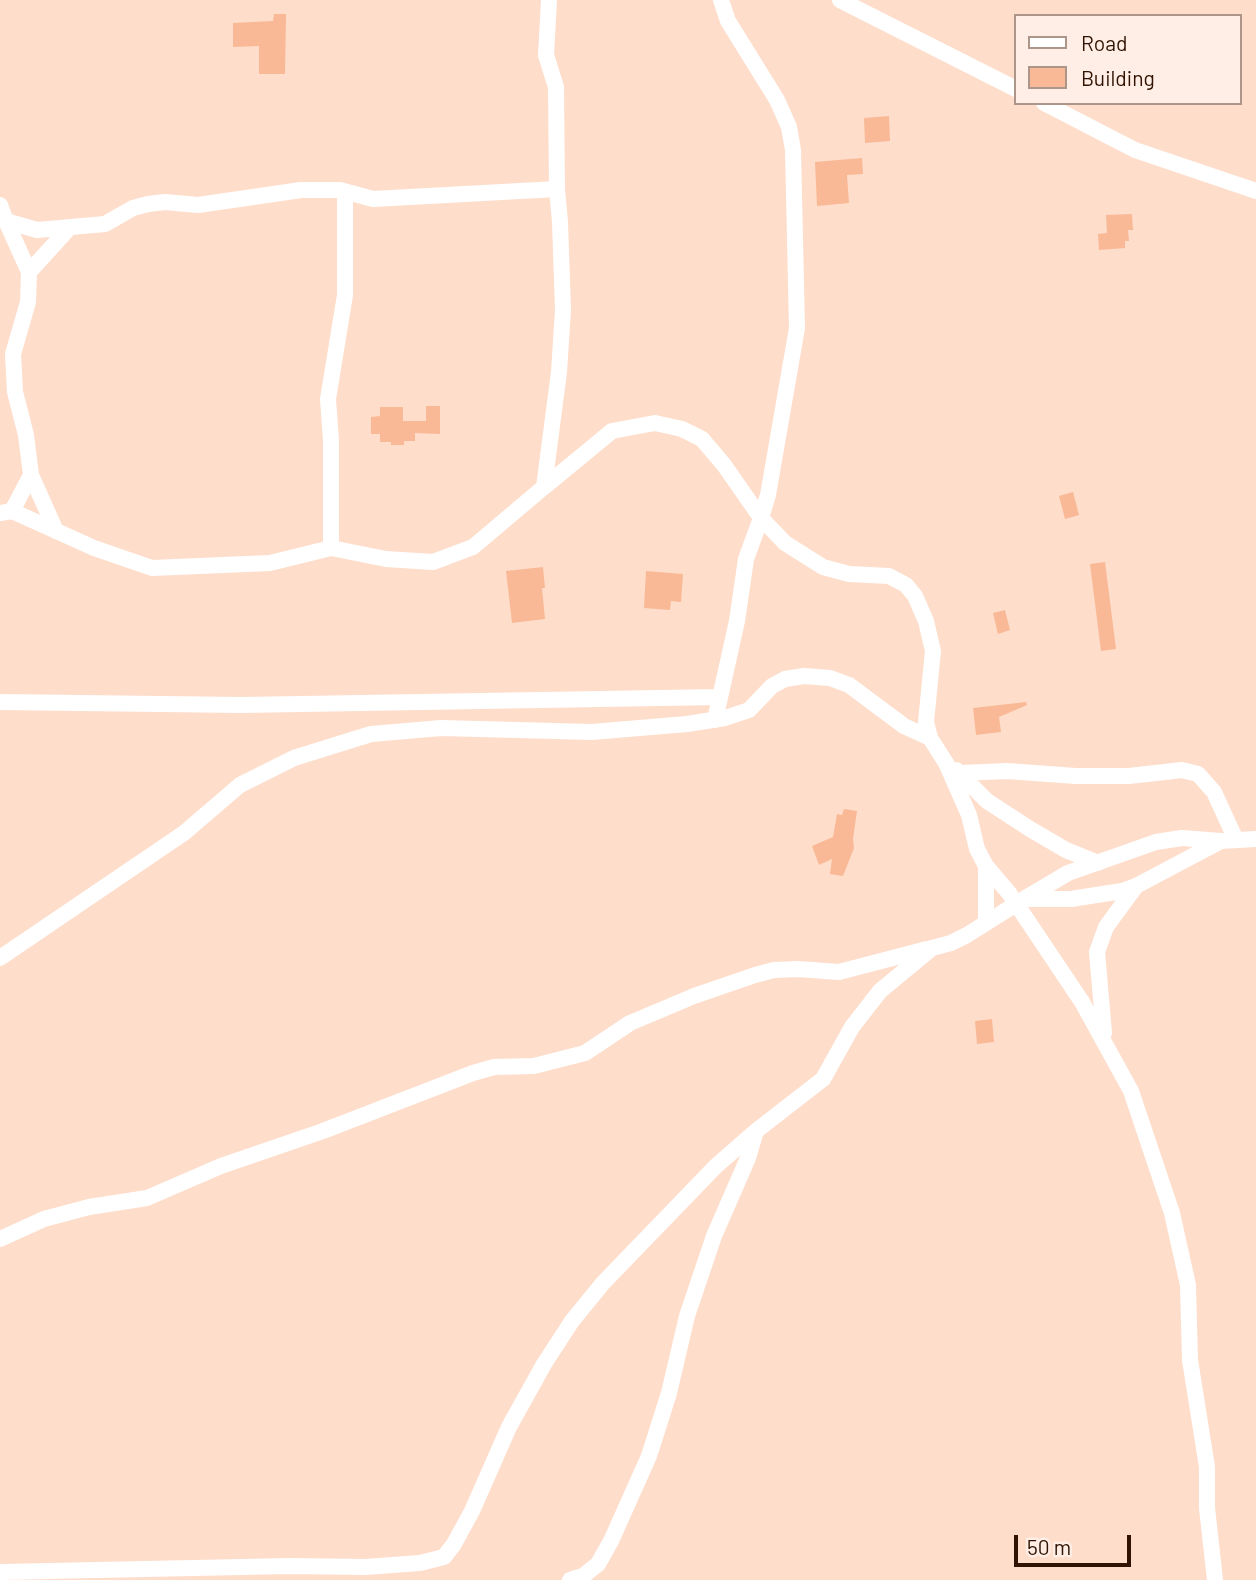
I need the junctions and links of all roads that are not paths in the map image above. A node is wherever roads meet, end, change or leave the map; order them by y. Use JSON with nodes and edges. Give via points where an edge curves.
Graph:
{"nodes":[{"id":1,"x":549,"y":0,"type":"edge"},
{"id":2,"x":721,"y":0,"type":"edge"},
{"id":3,"x":851,"y":2,"type":"edge"},
{"id":4,"x":1014,"y":88,"type":"edge"},
{"id":5,"x":1048,"y":105,"type":"edge"},
{"id":6,"x":557,"y":189,"type":"junction"},
{"id":7,"x":1256,"y":191,"type":"edge"},
{"id":8,"x":345,"y":192,"type":"junction"},
{"id":9,"x":0,"y":205,"type":"edge"},
{"id":10,"x":6,"y":221,"type":"junction"},
{"id":11,"x":70,"y":227,"type":"junction"},
{"id":12,"x":29,"y":272,"type":"junction"},
{"id":13,"x":31,"y":475,"type":"junction"},
{"id":14,"x":544,"y":487,"type":"junction"},
{"id":15,"x":6,"y":512,"type":"edge"},
{"id":16,"x":761,"y":519,"type":"junction"},
{"id":17,"x":56,"y":531,"type":"junction"},
{"id":18,"x":331,"y":548,"type":"junction"},
{"id":19,"x":720,"y":697,"type":"junction"},
{"id":20,"x":0,"y":702,"type":"edge"},
{"id":21,"x":715,"y":720,"type":"junction"},
{"id":22,"x":930,"y":738,"type":"junction"},
{"id":23,"x":946,"y":763,"type":"junction"},
{"id":24,"x":961,"y":773,"type":"junction"},
{"id":25,"x":1256,"y":839,"type":"edge"},
{"id":26,"x":1228,"y":841,"type":"junction"},
{"id":27,"x":1098,"y":863,"type":"junction"},
{"id":28,"x":986,"y":866,"type":"junction"},
{"id":29,"x":1136,"y":886,"type":"junction"},
{"id":30,"x":1020,"y":901,"type":"junction"},
{"id":31,"x":986,"y":922,"type":"junction"},
{"id":32,"x":932,"y":948,"type":"junction"},
{"id":33,"x":0,"y":958,"type":"edge"},
{"id":34,"x":1105,"y":1043,"type":"junction"},
{"id":35,"x":756,"y":1131,"type":"junction"},
{"id":36,"x":0,"y":1239,"type":"edge"},
{"id":37,"x":0,"y":1572,"type":"edge"},
{"id":38,"x":570,"y":1580,"type":"edge"},
{"id":39,"x":1214,"y":1580,"type":"edge"}],
"edges":[{"from":1,"to":6,"type":"street","via":[[546,55],[556,87]]},
{"from":2,"to":16,"type":"street","via":[[728,21],[777,100],[793,150],[797,328]]},
{"from":3,"to":4,"type":"street"},
{"from":5,"to":7,"type":"street","via":[[1135,150]]},
{"from":6,"to":8,"type":"street","via":[[373,199]]},
{"from":6,"to":14,"type":"street","via":[[563,310]]},
{"from":8,"to":11,"type":"street","via":[[301,190],[198,205],[148,204],[105,224]]},
{"from":8,"to":18,"type":"street","via":[[345,295],[328,400]]},
{"from":9,"to":10,"type":"street"},
{"from":10,"to":11,"type":"street","via":[[37,230]]},
{"from":10,"to":12,"type":"street"},
{"from":11,"to":12,"type":"street"},
{"from":12,"to":13,"type":"street","via":[[28,302],[13,354],[15,392]]},
{"from":13,"to":15,"type":"street"},
{"from":13,"to":17,"type":"street"},
{"from":14,"to":16,"type":"street","via":[[612,431],[655,423],[702,439]]},
{"from":14,"to":18,"type":"street","via":[[473,547],[433,562]]},
{"from":15,"to":17,"type":"street"},
{"from":16,"to":19,"type":"street","via":[[746,559]]},
{"from":16,"to":22,"type":"street","via":[[785,543],[823,567],[889,576],[906,584],[926,621],[933,651],[926,722]]},
{"from":17,"to":18,"type":"street","via":[[152,568],[270,563]]},
{"from":19,"to":20,"type":"street","via":[[255,705]]},
{"from":19,"to":21,"type":"street"},
{"from":21,"to":22,"type":"street","via":[[749,710],[785,679],[830,678],[849,685],[904,726]]},
{"from":21,"to":33,"type":"street","via":[[592,732],[410,730],[371,734],[293,758],[240,785],[184,833]]},
{"from":22,"to":23,"type":"street"},
{"from":23,"to":24,"type":"street"},
{"from":23,"to":28,"type":"street"},
{"from":24,"to":26,"type":"street","via":[[1198,774],[1214,792]]},
{"from":24,"to":27,"type":"street","via":[[987,801],[1066,850]]},
{"from":25,"to":26,"type":"street"},
{"from":26,"to":27,"type":"street","via":[[1168,840]]},
{"from":26,"to":29,"type":"street"},
{"from":27,"to":30,"type":"street","via":[[1068,873]]},
{"from":28,"to":30,"type":"street"},
{"from":28,"to":31,"type":"street"},
{"from":29,"to":30,"type":"street","via":[[1071,899]]},
{"from":29,"to":34,"type":"street","via":[[1106,927],[1097,952]]},
{"from":30,"to":31,"type":"street"},
{"from":30,"to":34,"type":"street"},
{"from":31,"to":32,"type":"street","via":[[959,939]]},
{"from":32,"to":35,"type":"street","via":[[880,991],[852,1027],[823,1079]]},
{"from":32,"to":36,"type":"street","via":[[839,972],[797,968],[755,975],[630,1023],[585,1053],[534,1066],[494,1067],[473,1073],[147,1198],[44,1219]]},
{"from":34,"to":39,"type":"street","via":[[1131,1091],[1172,1213],[1188,1285],[1190,1360],[1207,1467]]},
{"from":35,"to":37,"type":"street","via":[[716,1166],[572,1321],[509,1427],[472,1511],[444,1557],[365,1567]]},
{"from":35,"to":38,"type":"street","via":[[687,1316],[649,1456],[598,1564]]}]}
